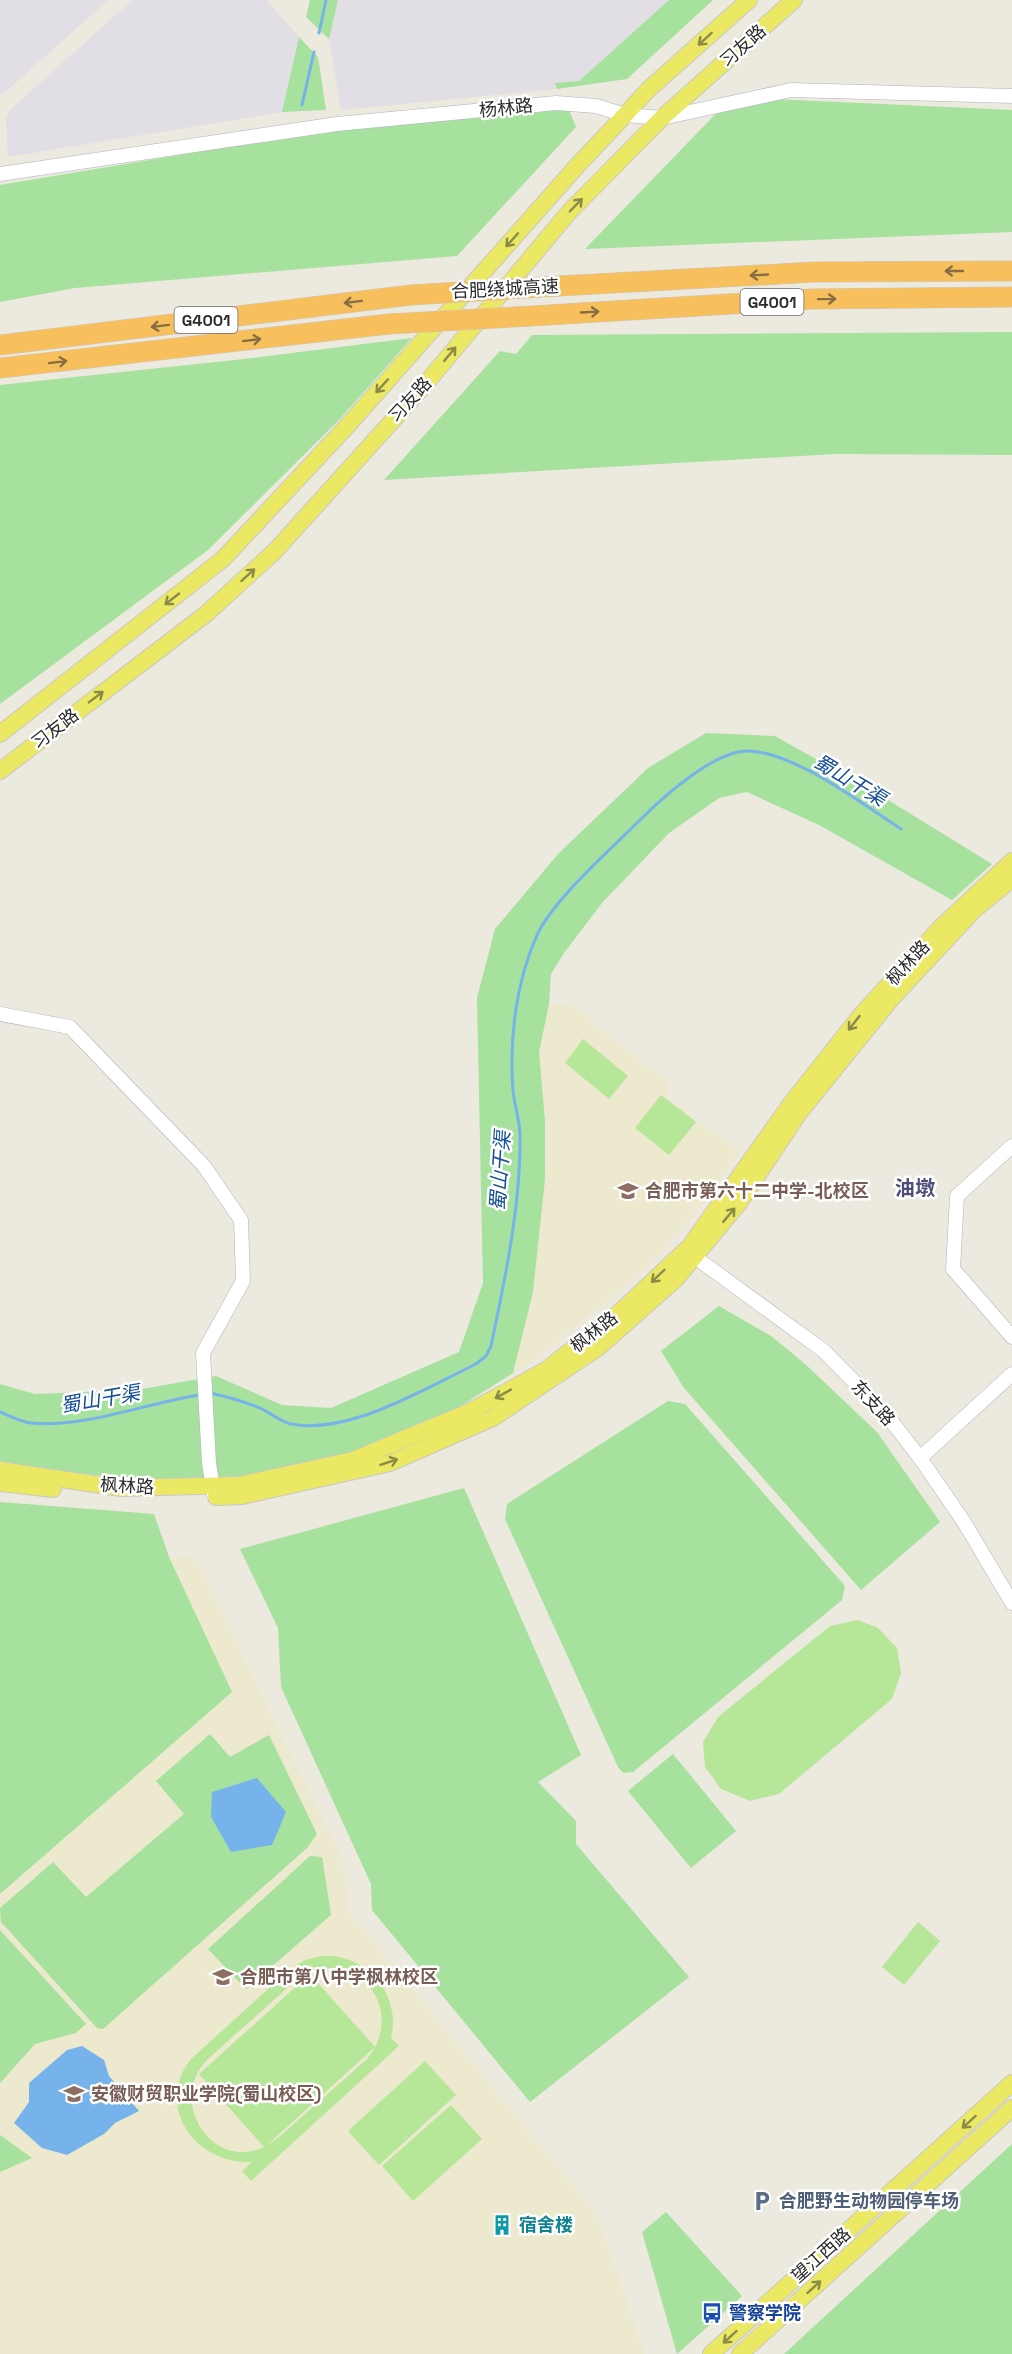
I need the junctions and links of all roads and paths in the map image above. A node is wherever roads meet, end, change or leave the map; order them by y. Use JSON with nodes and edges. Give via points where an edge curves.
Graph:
{"nodes":[{"id":1,"x":749,"y":0,"type":"edge"},
{"id":2,"x":794,"y":0,"type":"edge"},
{"id":3,"x":1012,"y":96,"type":"edge"},
{"id":4,"x":625,"y":115,"type":"junction"},
{"id":5,"x":662,"y":118,"type":"junction"},
{"id":6,"x":0,"y":174,"type":"edge"},
{"id":7,"x":1012,"y":271,"type":"edge"},
{"id":8,"x":1012,"y":297,"type":"edge"},
{"id":9,"x":0,"y":345,"type":"edge"},
{"id":10,"x":0,"y":368,"type":"edge"},
{"id":11,"x":0,"y":734,"type":"edge"},
{"id":12,"x":0,"y":771,"type":"edge"},
{"id":13,"x":1012,"y":861,"type":"edge"},
{"id":14,"x":1012,"y":879,"type":"edge"},
{"id":15,"x":0,"y":1014,"type":"edge"},
{"id":16,"x":1012,"y":1146,"type":"edge"},
{"id":17,"x":690,"y":1253,"type":"junction"},
{"id":18,"x":1012,"y":1337,"type":"edge"},
{"id":19,"x":1012,"y":1374,"type":"edge"},
{"id":20,"x":920,"y":1458,"type":"junction"},
{"id":21,"x":0,"y":1470,"type":"edge"},
{"id":22,"x":0,"y":1483,"type":"edge"},
{"id":23,"x":213,"y":1492,"type":"junction"},
{"id":24,"x":1012,"y":1603,"type":"edge"},
{"id":25,"x":1012,"y":2083,"type":"edge"},
{"id":26,"x":1012,"y":2108,"type":"edge"},
{"id":27,"x":711,"y":2354,"type":"edge"},
{"id":28,"x":740,"y":2354,"type":"edge"}],
"edges":[{"from":1,"to":4,"type":"main road","name":"习友路","one_way":true},
{"from":2,"to":5,"type":"main road","name":"习友路"},
{"from":3,"to":5,"type":"street","name":"杨林路","via":[[791,90]]},
{"from":4,"to":5,"type":"street","name":"杨林路"},
{"from":4,"to":6,"type":"street","name":"杨林路","via":[[596,106],[545,104],[337,124]]},
{"from":4,"to":11,"type":"main road","name":"习友路","one_way":true,"via":[[223,559]]},
{"from":12,"to":5,"type":"main road","name":"习友路","one_way":true,"via":[[206,614],[275,551],[422,388],[570,211]]},
{"from":7,"to":9,"type":"highway","name":"合肥绕城高速","number":"G4001","one_way":true,"bridge":true,"via":[[815,272],[411,295]]},
{"from":10,"to":8,"type":"highway","name":"合肥绕城高速","number":"G4001","one_way":true,"bridge":true,"via":[[389,324],[812,299]]},
{"from":13,"to":17,"type":"main road","name":"枫林路","one_way":true,"via":[[942,926],[861,1015],[793,1101]]},
{"from":17,"to":14,"type":"main road","name":"枫林路","one_way":true,"via":[[739,1203],[799,1113],[892,998],[974,910]]},
{"from":15,"to":23,"type":"street","via":[[70,1027],[204,1166],[241,1220],[243,1281],[203,1353]]},
{"from":16,"to":18,"type":"street","via":[[957,1196],[953,1269]]},
{"from":17,"to":20,"type":"street","name":"东支路","via":[[824,1351],[885,1413]]},
{"from":17,"to":23,"type":"main road","name":"枫林路","via":[[546,1370],[469,1412],[353,1460]]},
{"from":19,"to":20,"type":"street"},
{"from":20,"to":24,"type":"street","name":"东支路"},
{"from":21,"to":23,"type":"main road","name":"枫林路","via":[[121,1488]]},
{"from":22,"to":23,"type":"main road","name":"枫林路","via":[[111,1497]]},
{"from":25,"to":27,"type":"main road","name":"望江西路","one_way":true},
{"from":28,"to":26,"type":"main road","name":"望江西路","one_way":true}]}
